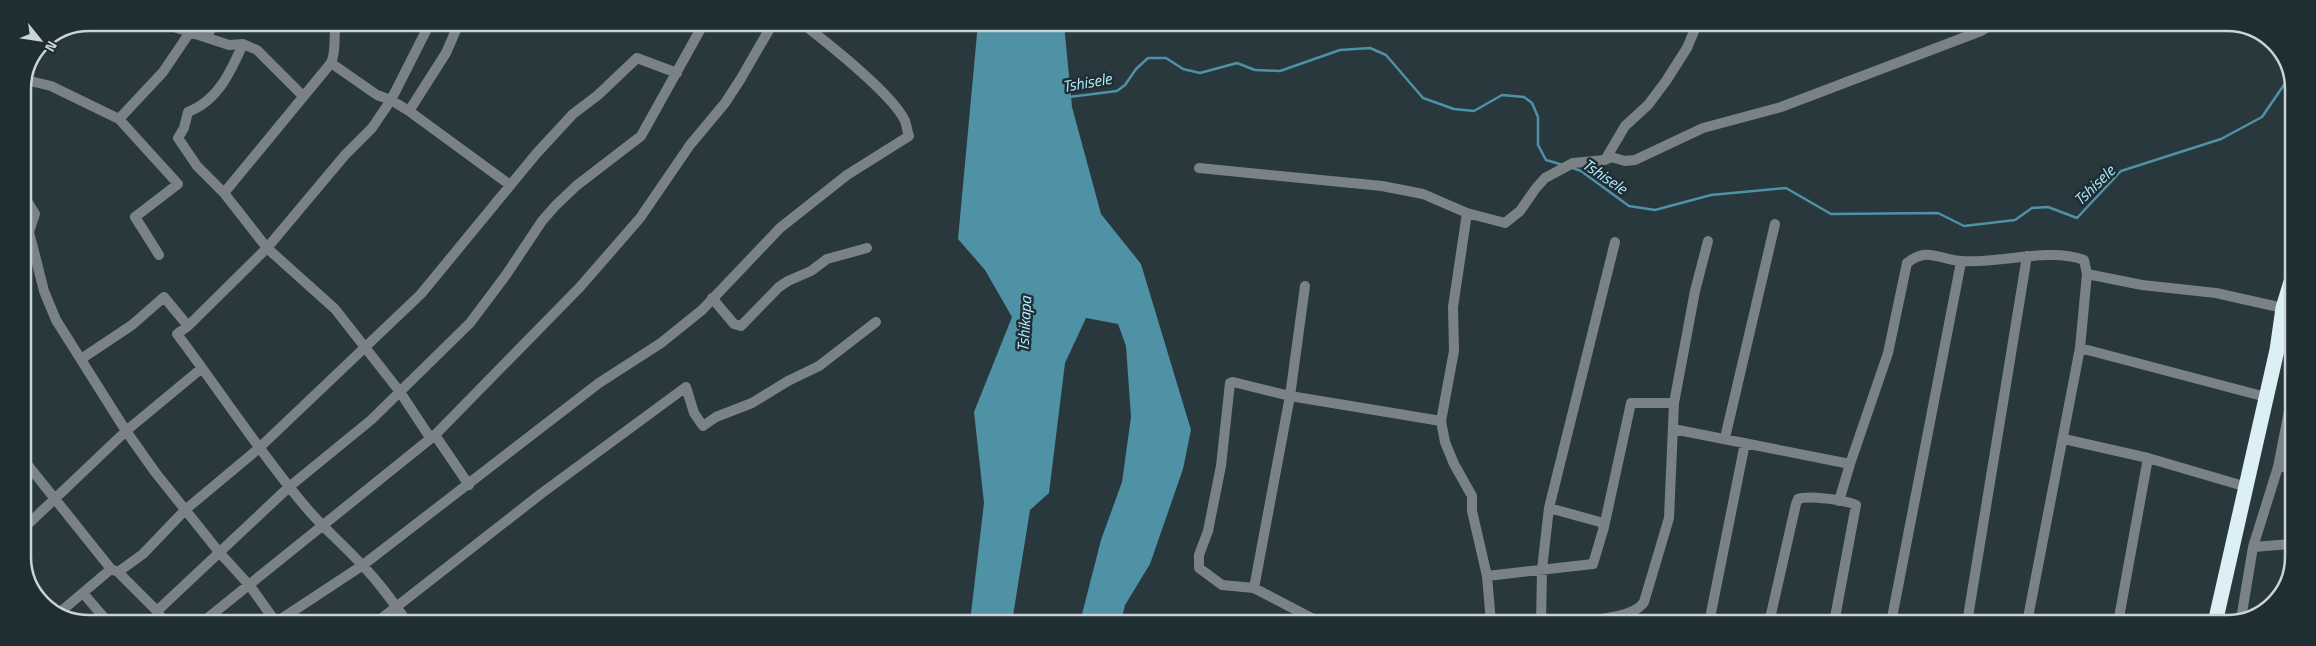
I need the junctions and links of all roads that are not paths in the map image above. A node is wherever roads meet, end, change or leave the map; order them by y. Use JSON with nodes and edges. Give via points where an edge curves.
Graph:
{"nodes":[{"id":1,"x":187,"y":31,"type":"edge"},
{"id":2,"x":209,"y":31,"type":"edge"},
{"id":3,"x":334,"y":31,"type":"edge"},
{"id":4,"x":426,"y":31,"type":"edge"},
{"id":5,"x":456,"y":31,"type":"edge"},
{"id":6,"x":700,"y":31,"type":"edge"},
{"id":7,"x":768,"y":31,"type":"edge"},
{"id":8,"x":811,"y":31,"type":"edge"},
{"id":9,"x":1694,"y":31,"type":"edge"},
{"id":10,"x":1981,"y":31,"type":"edge"},
{"id":11,"x":190,"y":32,"type":"junction"},
{"id":12,"x":206,"y":37,"type":"junction"},
{"id":13,"x":243,"y":44,"type":"junction"},
{"id":14,"x":331,"y":63,"type":"junction"},
{"id":15,"x":678,"y":73,"type":"junction"},
{"id":16,"x":32,"y":78,"type":"edge"},
{"id":17,"x":303,"y":96,"type":"junction"},
{"id":18,"x":391,"y":100,"type":"junction"},
{"id":19,"x":409,"y":111,"type":"junction"},
{"id":20,"x":119,"y":119,"type":"junction"},
{"id":21,"x":1605,"y":160,"type":"junction"},
{"id":22,"x":1199,"y":168,"type":"dead end"},
{"id":23,"x":510,"y":185,"type":"junction"},
{"id":24,"x":224,"y":192,"type":"junction"},
{"id":25,"x":31,"y":208,"type":"edge"},
{"id":26,"x":1467,"y":213,"type":"junction"},
{"id":27,"x":1775,"y":224,"type":"dead end"},
{"id":28,"x":31,"y":226,"type":"edge"},
{"id":29,"x":31,"y":240,"type":"edge"},
{"id":30,"x":1708,"y":241,"type":"dead end"},
{"id":31,"x":1615,"y":242,"type":"dead end"},
{"id":32,"x":267,"y":248,"type":"junction"},
{"id":33,"x":867,"y":248,"type":"dead end"},
{"id":34,"x":159,"y":255,"type":"dead end"},
{"id":35,"x":2027,"y":256,"type":"junction"},
{"id":36,"x":1961,"y":262,"type":"junction"},
{"id":37,"x":2087,"y":274,"type":"junction"},
{"id":38,"x":1305,"y":286,"type":"dead end"},
{"id":39,"x":712,"y":298,"type":"junction"},
{"id":40,"x":2285,"y":301,"type":"edge"},
{"id":41,"x":2283,"y":308,"type":"junction"},
{"id":42,"x":876,"y":322,"type":"dead end"},
{"id":43,"x":188,"y":326,"type":"junction"},
{"id":44,"x":2080,"y":348,"type":"junction"},
{"id":45,"x":365,"y":349,"type":"junction"},
{"id":46,"x":81,"y":360,"type":"junction"},
{"id":47,"x":202,"y":368,"type":"junction"},
{"id":48,"x":400,"y":392,"type":"junction"},
{"id":49,"x":1290,"y":396,"type":"junction"},
{"id":50,"x":2266,"y":397,"type":"junction"},
{"id":51,"x":1674,"y":403,"type":"junction"},
{"id":52,"x":1441,"y":421,"type":"junction"},
{"id":53,"x":1673,"y":429,"type":"junction"},
{"id":54,"x":126,"y":431,"type":"junction"},
{"id":55,"x":2285,"y":432,"type":"edge"},
{"id":56,"x":435,"y":435,"type":"junction"},
{"id":57,"x":1725,"y":438,"type":"junction"},
{"id":58,"x":2064,"y":439,"type":"junction"},
{"id":59,"x":1745,"y":443,"type":"junction"},
{"id":60,"x":258,"y":449,"type":"junction"},
{"id":61,"x":2148,"y":458,"type":"junction"},
{"id":62,"x":1850,"y":464,"type":"junction"},
{"id":63,"x":2278,"y":468,"type":"junction"},
{"id":64,"x":2285,"y":468,"type":"edge"},
{"id":65,"x":31,"y":469,"type":"edge"},
{"id":66,"x":469,"y":485,"type":"junction"},
{"id":67,"x":289,"y":487,"type":"junction"},
{"id":68,"x":2247,"y":487,"type":"junction"},
{"id":69,"x":55,"y":499,"type":"junction"},
{"id":70,"x":1839,"y":501,"type":"junction"},
{"id":71,"x":1549,"y":508,"type":"junction"},
{"id":72,"x":185,"y":510,"type":"junction"},
{"id":73,"x":31,"y":522,"type":"edge"},
{"id":74,"x":323,"y":527,"type":"junction"},
{"id":75,"x":1604,"y":527,"type":"junction"},
{"id":76,"x":2285,"y":544,"type":"edge"},
{"id":77,"x":2253,"y":547,"type":"junction"},
{"id":78,"x":219,"y":552,"type":"junction"},
{"id":79,"x":363,"y":566,"type":"junction"},
{"id":80,"x":1542,"y":569,"type":"junction"},
{"id":81,"x":115,"y":570,"type":"junction"},
{"id":82,"x":1487,"y":576,"type":"junction"},
{"id":83,"x":250,"y":586,"type":"junction"},
{"id":84,"x":1254,"y":588,"type":"junction"},
{"id":85,"x":83,"y":593,"type":"junction"},
{"id":86,"x":396,"y":606,"type":"junction"},
{"id":87,"x":64,"y":609,"type":"edge"},
{"id":88,"x":157,"y":611,"type":"junction"},
{"id":89,"x":2241,"y":613,"type":"edge"},
{"id":90,"x":102,"y":615,"type":"edge"},
{"id":91,"x":160,"y":615,"type":"edge"},
{"id":92,"x":212,"y":615,"type":"edge"},
{"id":93,"x":272,"y":615,"type":"edge"},
{"id":94,"x":288,"y":615,"type":"edge"},
{"id":95,"x":385,"y":615,"type":"edge"},
{"id":96,"x":402,"y":615,"type":"edge"},
{"id":97,"x":1306,"y":615,"type":"edge"},
{"id":98,"x":1490,"y":615,"type":"edge"},
{"id":99,"x":1541,"y":615,"type":"edge"},
{"id":100,"x":1622,"y":615,"type":"edge"},
{"id":101,"x":1711,"y":615,"type":"edge"},
{"id":102,"x":1771,"y":615,"type":"edge"},
{"id":103,"x":1836,"y":615,"type":"edge"},
{"id":104,"x":1893,"y":615,"type":"edge"},
{"id":105,"x":1968,"y":615,"type":"edge"},
{"id":106,"x":2029,"y":615,"type":"edge"},
{"id":107,"x":2119,"y":615,"type":"edge"},
{"id":108,"x":2217,"y":615,"type":"edge"}],
"edges":[{"from":1,"to":11,"type":"street"},
{"from":2,"to":12,"type":"street"},
{"from":3,"to":14,"type":"street","via":[[336,52]]},
{"from":4,"to":18,"type":"street"},
{"from":5,"to":19,"type":"street","via":[[446,53]]},
{"from":6,"to":15,"type":"street"},
{"from":7,"to":56,"type":"street","via":[[740,80],[640,218],[580,287]]},
{"from":8,"to":39,"type":"street","via":[[872,82],[904,120],[909,136],[847,175],[780,228]]},
{"from":9,"to":21,"type":"street","via":[[1666,81],[1625,126]]},
{"from":10,"to":21,"type":"street","via":[[1789,103],[1703,128],[1635,160],[1611,157]]},
{"from":11,"to":12,"type":"street"},
{"from":11,"to":20,"type":"street","via":[[163,72]]},
{"from":12,"to":13,"type":"street","via":[[229,45]]},
{"from":13,"to":17,"type":"street","via":[[257,50]]},
{"from":13,"to":24,"type":"street","via":[[223,85],[200,107],[188,112],[178,138],[198,166]]},
{"from":14,"to":17,"type":"street"},
{"from":14,"to":18,"type":"street","via":[[377,95]]},
{"from":15,"to":23,"type":"street","via":[[637,58],[573,114]]},
{"from":15,"to":48,"type":"street","via":[[641,136],[556,205],[470,323]]},
{"from":16,"to":20,"type":"street"},
{"from":17,"to":24,"type":"street"},
{"from":18,"to":19,"type":"street"},
{"from":18,"to":32,"type":"street","via":[[372,128],[345,155]]},
{"from":19,"to":23,"type":"street"},
{"from":20,"to":34,"type":"street","via":[[178,184],[135,217]]},
{"from":21,"to":26,"type":"street","via":[[1573,163],[1545,178],[1509,221]]},
{"from":22,"to":26,"type":"street","via":[[1382,186],[1422,194]]},
{"from":23,"to":45,"type":"street","via":[[421,294]]},
{"from":24,"to":32,"type":"street"},
{"from":25,"to":28,"type":"street","via":[[35,214]]},
{"from":26,"to":52,"type":"street","via":[[1453,307],[1454,351]]},
{"from":27,"to":57,"type":"street"},
{"from":29,"to":46,"type":"street","via":[[44,291],[56,320]]},
{"from":30,"to":51,"type":"street"},
{"from":31,"to":71,"type":"street"},
{"from":32,"to":43,"type":"street"},
{"from":32,"to":45,"type":"street","via":[[335,309]]},
{"from":33,"to":39,"type":"street","via":[[827,259],[811,271],[793,278],[779,287],[741,326],[734,324]]},
{"from":35,"to":36,"type":"street"},
{"from":35,"to":37,"type":"street","via":[[2080,258],[2084,260]]},
{"from":35,"to":105,"type":"street"},
{"from":36,"to":62,"type":"street","via":[[1928,254],[1907,263],[1888,353]]},
{"from":36,"to":104,"type":"street"},
{"from":37,"to":41,"type":"street","via":[[2142,285],[2216,293]]},
{"from":37,"to":44,"type":"street"},
{"from":38,"to":49,"type":"street"},
{"from":39,"to":66,"type":"street","via":[[661,343],[599,383]]},
{"from":40,"to":41,"type":"highway"},
{"from":41,"to":50,"type":"highway"},
{"from":42,"to":86,"type":"street","via":[[820,366],[703,426],[694,413],[686,387]]},
{"from":43,"to":46,"type":"street","via":[[164,297],[132,325]]},
{"from":43,"to":47,"type":"street","via":[[177,334]]},
{"from":44,"to":50,"type":"street"},
{"from":44,"to":58,"type":"street"},
{"from":45,"to":48,"type":"street"},
{"from":45,"to":60,"type":"street"},
{"from":46,"to":54,"type":"street"},
{"from":47,"to":54,"type":"street"},
{"from":47,"to":60,"type":"street"},
{"from":48,"to":56,"type":"street","via":[[429,436]]},
{"from":48,"to":67,"type":"street"},
{"from":49,"to":52,"type":"street"},
{"from":49,"to":84,"type":"street"},
{"from":49,"to":84,"type":"street","via":[[1233,382],[1229,386],[1223,454],[1211,520],[1199,555],[1199,568],[1222,584]]},
{"from":50,"to":68,"type":"highway"},
{"from":51,"to":53,"type":"street"},
{"from":51,"to":75,"type":"street","via":[[1631,403]]},
{"from":52,"to":82,"type":"street","via":[[1454,464],[1472,496],[1472,511]]},
{"from":53,"to":57,"type":"street"},
{"from":53,"to":100,"type":"street","via":[[1669,518],[1644,602],[1636,611]]},
{"from":54,"to":69,"type":"street"},
{"from":54,"to":72,"type":"street"},
{"from":55,"to":63,"type":"street"},
{"from":56,"to":66,"type":"street"},
{"from":56,"to":74,"type":"street"},
{"from":57,"to":59,"type":"street"},
{"from":58,"to":61,"type":"street"},
{"from":58,"to":106,"type":"street"},
{"from":59,"to":62,"type":"street"},
{"from":59,"to":101,"type":"street"},
{"from":60,"to":67,"type":"street"},
{"from":60,"to":72,"type":"street"},
{"from":61,"to":68,"type":"street"},
{"from":61,"to":107,"type":"street"},
{"from":62,"to":70,"type":"street"},
{"from":63,"to":64,"type":"street"},
{"from":63,"to":77,"type":"street"},
{"from":65,"to":69,"type":"street"},
{"from":66,"to":79,"type":"street"},
{"from":67,"to":74,"type":"street"},
{"from":67,"to":78,"type":"street"},
{"from":68,"to":108,"type":"highway"},
{"from":69,"to":73,"type":"street"},
{"from":69,"to":81,"type":"street"},
{"from":70,"to":102,"type":"street","via":[[1798,499]]},
{"from":70,"to":103,"type":"street","via":[[1852,503],[1856,508]]},
{"from":71,"to":75,"type":"street","via":[[1600,522]]},
{"from":71,"to":80,"type":"street"},
{"from":72,"to":78,"type":"street"},
{"from":72,"to":81,"type":"street","via":[[143,554]]},
{"from":74,"to":79,"type":"street"},
{"from":74,"to":83,"type":"street"},
{"from":75,"to":80,"type":"street","via":[[1593,564]]},
{"from":76,"to":77,"type":"street"},
{"from":77,"to":89,"type":"street"},
{"from":78,"to":83,"type":"street"},
{"from":78,"to":88,"type":"street"},
{"from":79,"to":86,"type":"street"},
{"from":79,"to":94,"type":"street"},
{"from":80,"to":82,"type":"street"},
{"from":80,"to":99,"type":"street"},
{"from":81,"to":85,"type":"street"},
{"from":81,"to":88,"type":"street"},
{"from":82,"to":98,"type":"street"},
{"from":83,"to":92,"type":"street"},
{"from":83,"to":93,"type":"street"},
{"from":84,"to":97,"type":"street"},
{"from":85,"to":87,"type":"street"},
{"from":85,"to":90,"type":"street"},
{"from":86,"to":95,"type":"street"},
{"from":86,"to":96,"type":"street"},
{"from":88,"to":91,"type":"street"}]}
